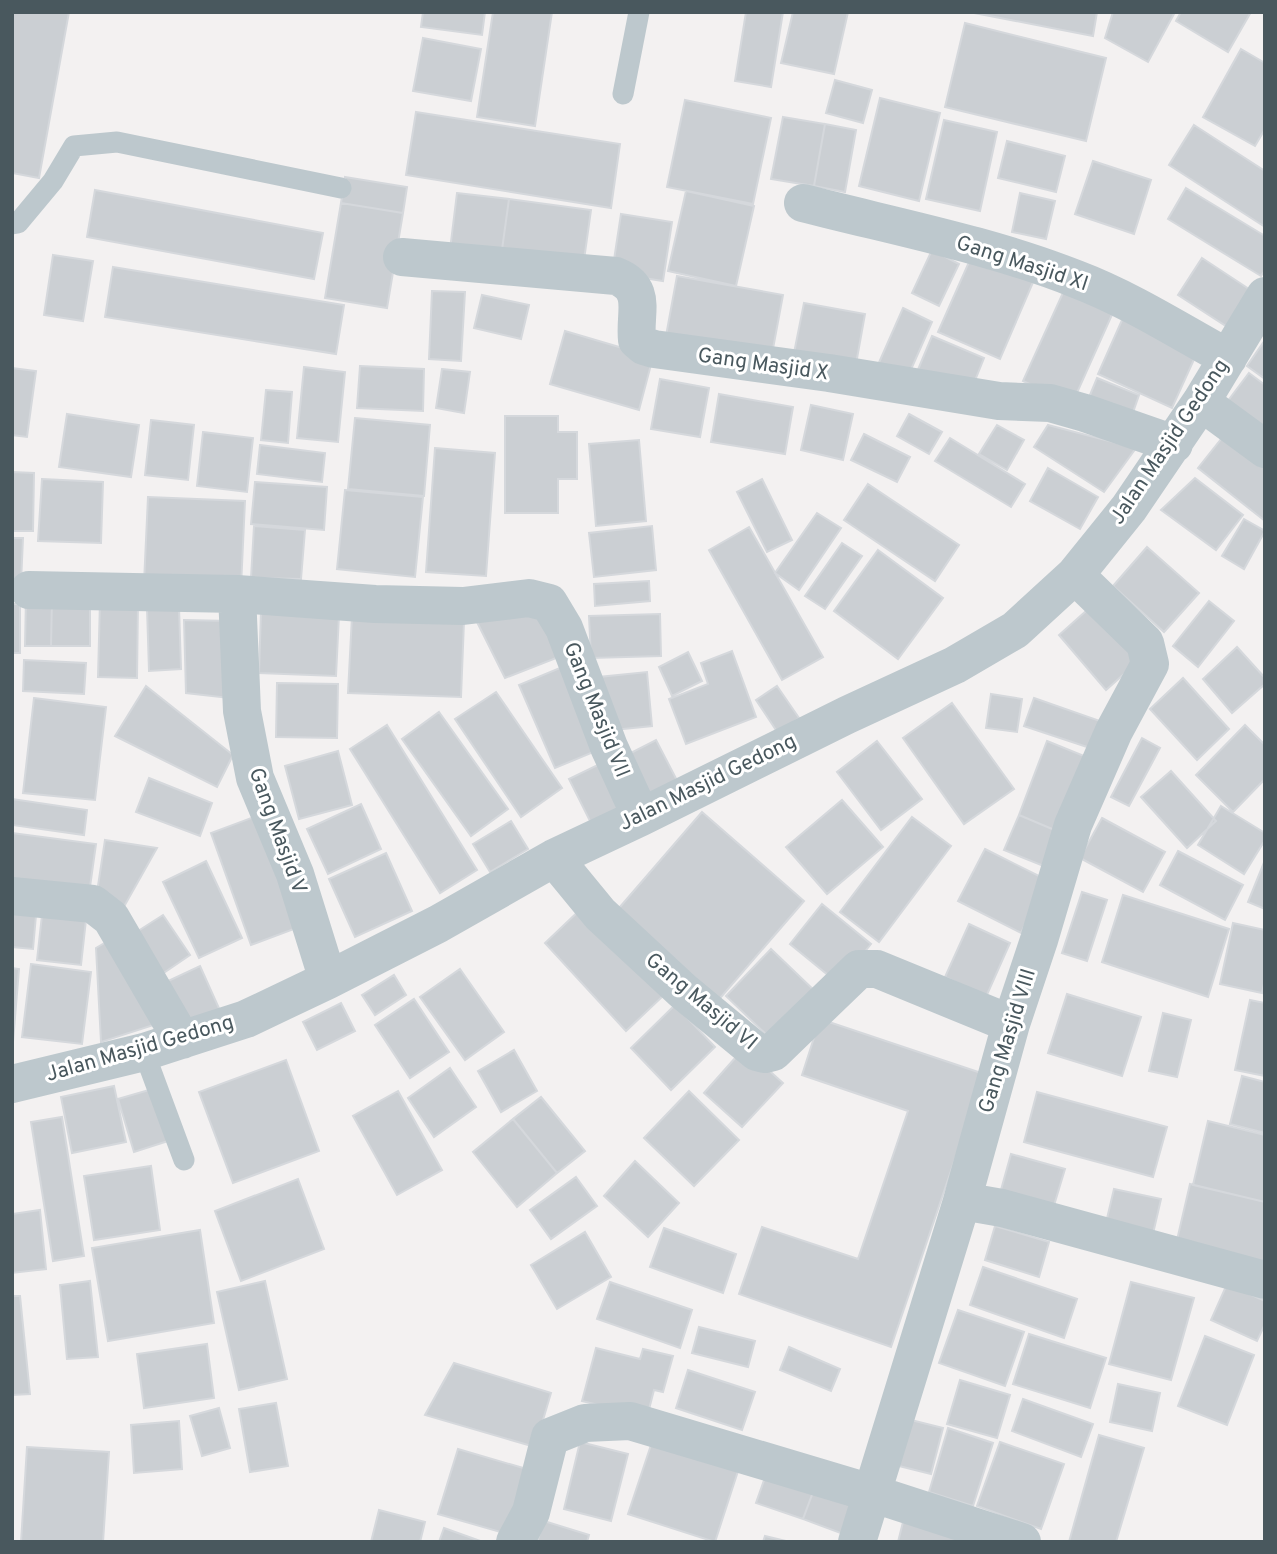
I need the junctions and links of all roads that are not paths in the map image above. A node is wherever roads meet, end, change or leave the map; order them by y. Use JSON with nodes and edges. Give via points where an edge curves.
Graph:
{"nodes":[{"id":1,"x":639,"y":12,"type":"edge"},
{"id":2,"x":623,"y":94,"type":"dead end"},
{"id":3,"x":341,"y":188,"type":"dead end"},
{"id":4,"x":803,"y":203,"type":"dead end"},
{"id":5,"x":12,"y":224,"type":"edge"},
{"id":6,"x":402,"y":257,"type":"dead end"},
{"id":7,"x":1265,"y":296,"type":"edge"},
{"id":8,"x":1228,"y":358,"type":"junction"},
{"id":9,"x":1201,"y":402,"type":"junction"},
{"id":10,"x":1174,"y":444,"type":"junction"},
{"id":11,"x":1265,"y":449,"type":"edge"},
{"id":12,"x":1075,"y":575,"type":"junction"},
{"id":13,"x":29,"y":590,"type":"dead end"},
{"id":14,"x":237,"y":594,"type":"junction"},
{"id":15,"x":641,"y":817,"type":"junction"},
{"id":16,"x":554,"y":858,"type":"junction"},
{"id":17,"x":12,"y":896,"type":"edge"},
{"id":18,"x":328,"y":980,"type":"junction"},
{"id":19,"x":1011,"y":1024,"type":"junction"},
{"id":20,"x":182,"y":1040,"type":"junction"},
{"id":21,"x":144,"y":1052,"type":"junction"},
{"id":22,"x":12,"y":1084,"type":"edge"},
{"id":23,"x":184,"y":1160,"type":"dead end"},
{"id":24,"x":962,"y":1201,"type":"junction"},
{"id":25,"x":1265,"y":1280,"type":"edge"},
{"id":26,"x":871,"y":1493,"type":"junction"},
{"id":27,"x":515,"y":1542,"type":"edge"},
{"id":28,"x":857,"y":1542,"type":"edge"},
{"id":29,"x":1022,"y":1542,"type":"edge"}],
"edges":[{"from":1,"to":2,"type":"lane"},
{"from":3,"to":5,"type":"lane","via":[[117,142],[74,146],[53,181],[18,223]]},
{"from":4,"to":8,"type":"street","name":"Gang Masjid XI","via":[[948,239],[1077,279]]},
{"from":6,"to":10,"type":"street","name":"Gang Masjid X","via":[[616,276],[635,289],[637,340],[644,346],[999,401],[1050,403]]},
{"from":7,"to":8,"type":"street","name":"Jalan Masjid Gedong"},
{"from":8,"to":9,"type":"street","name":"Jalan Masjid Gedong"},
{"from":9,"to":10,"type":"street","name":"Jalan Masjid Gedong"},
{"from":9,"to":11,"type":"street"},
{"from":10,"to":12,"type":"street","name":"Jalan Masjid Gedong"},
{"from":12,"to":15,"type":"street","name":"Jalan Masjid Gedong","via":[[1015,630],[955,665]]},
{"from":12,"to":19,"type":"street","name":"Gang Masjid VIII","via":[[1145,643],[1150,664],[1114,731],[1073,825]]},
{"from":13,"to":14,"type":"street"},
{"from":14,"to":15,"type":"street","name":"Gang Masjid VII","via":[[375,604],[463,606],[529,598],[549,603],[564,628]]},
{"from":14,"to":18,"type":"street","name":"Gang Masjid V","via":[[242,711],[255,778],[295,874]]},
{"from":15,"to":16,"type":"street","name":"Jalan Masjid Gedong"},
{"from":16,"to":18,"type":"street","name":"Jalan Masjid Gedong"},
{"from":16,"to":19,"type":"street","name":"Gang Masjid VI","via":[[600,914],[757,1052],[773,1052],[859,969],[868,967]]},
{"from":17,"to":20,"type":"street","via":[[93,904],[111,918]]},
{"from":18,"to":20,"type":"street","name":"Jalan Masjid Gedong","via":[[246,1019]]},
{"from":19,"to":24,"type":"street","name":"Gang Masjid VIII"},
{"from":20,"to":21,"type":"street","name":"Jalan Masjid Gedong"},
{"from":21,"to":22,"type":"street","name":"Jalan Masjid Gedong"},
{"from":21,"to":23,"type":"lane"},
{"from":24,"to":25,"type":"street"},
{"from":24,"to":26,"type":"street","name":"Gang Masjid VIII"},
{"from":26,"to":27,"type":"street","via":[[630,1421],[585,1423],[550,1437],[531,1512]]},
{"from":26,"to":28,"type":"street","name":"Gang Masjid VIII"},
{"from":26,"to":29,"type":"street"}]}
